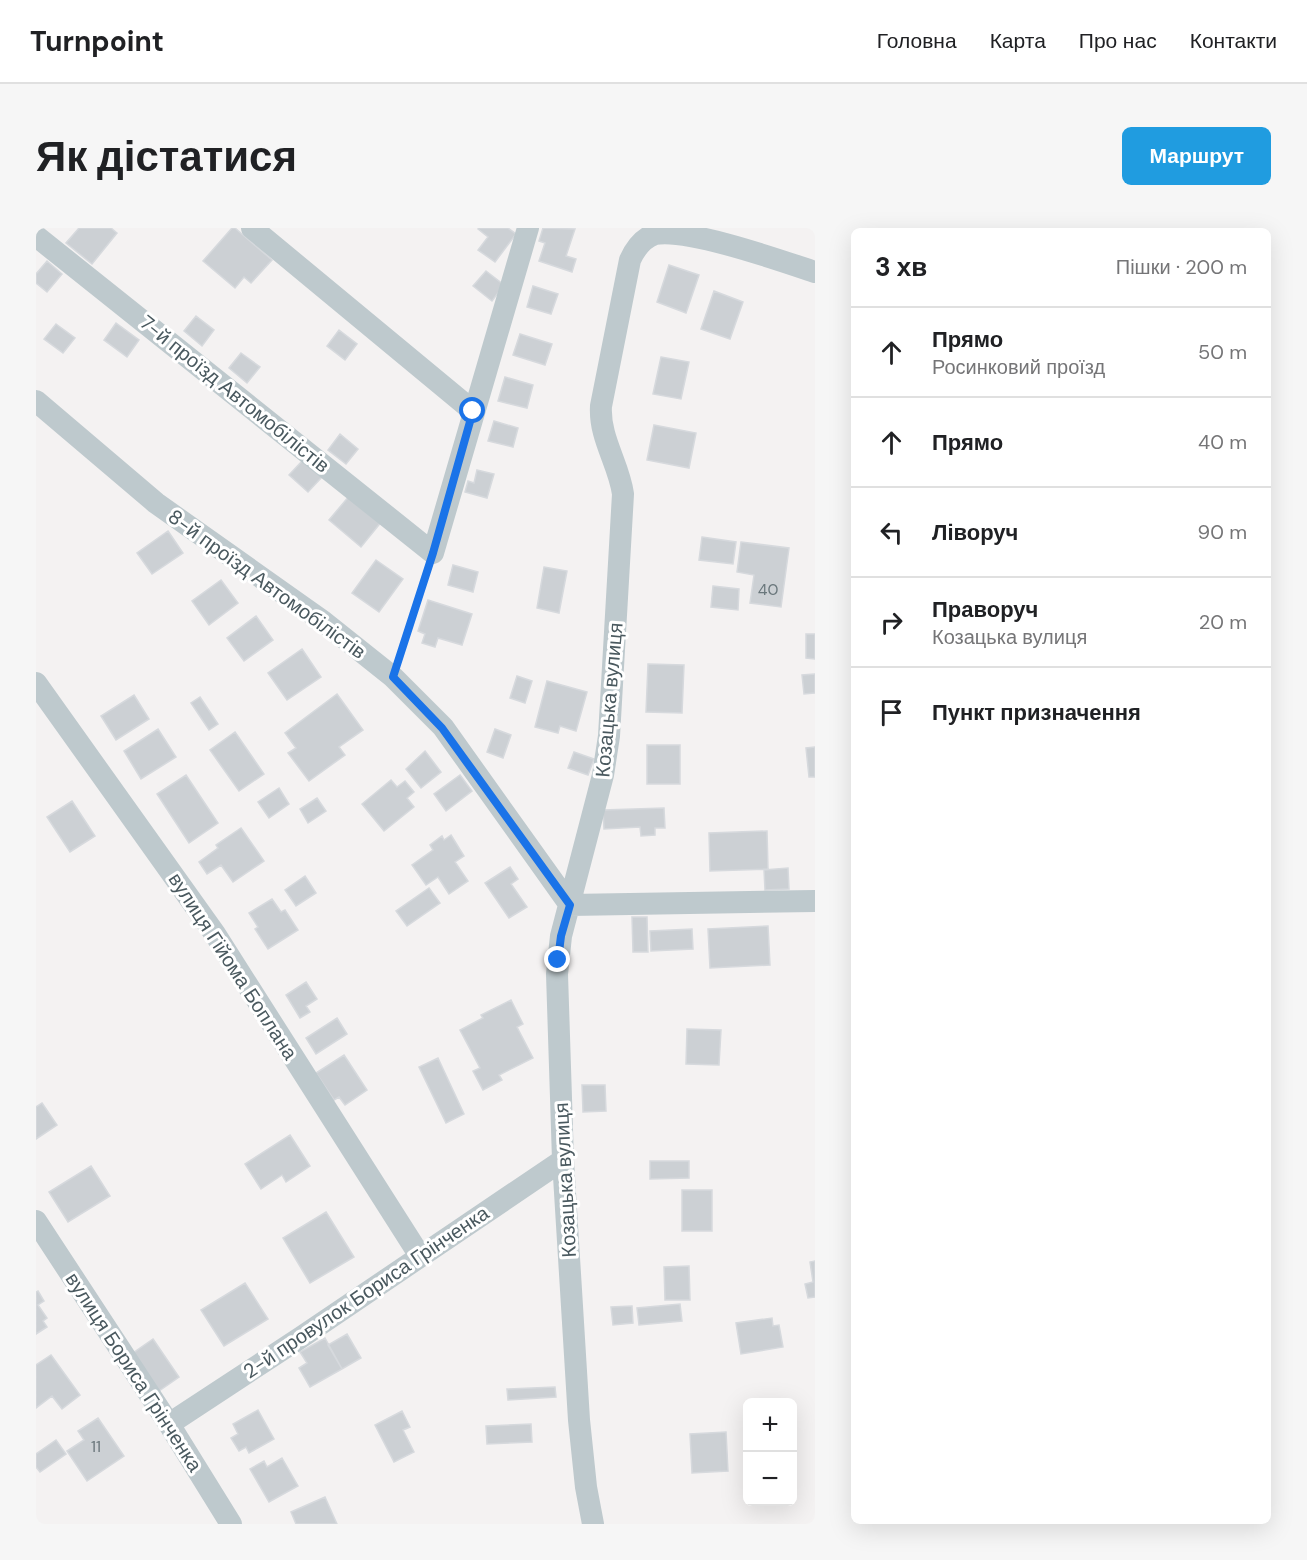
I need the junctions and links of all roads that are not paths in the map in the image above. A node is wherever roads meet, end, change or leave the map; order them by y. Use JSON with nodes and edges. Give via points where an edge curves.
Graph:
{"nodes":[{"id":1,"x":252,"y":228,"type":"edge"},
{"id":2,"x":528,"y":228,"type":"edge"},
{"id":3,"x":36,"y":236,"type":"edge"},
{"id":4,"x":815,"y":273,"type":"edge"},
{"id":5,"x":36,"y":401,"type":"edge"},
{"id":6,"x":473,"y":411,"type":"junction"},
{"id":7,"x":36,"y":683,"type":"edge"},
{"id":8,"x":815,"y":901,"type":"edge"},
{"id":9,"x":570,"y":905,"type":"junction"},
{"id":10,"x":563,"y":1160,"type":"junction"},
{"id":11,"x":36,"y":1221,"type":"edge"},
{"id":12,"x":420,"y":1256,"type":"junction"},
{"id":13,"x":169,"y":1424,"type":"junction"},
{"id":14,"x":231,"y":1524,"type":"edge"},
{"id":15,"x":593,"y":1524,"type":"edge"}],
"edges":[{"from":1,"to":6,"type":"street"},
{"from":2,"to":6,"type":"street"},
{"from":3,"to":6,"type":"street","name":"7-й проїзд Автомобілістів","via":[[433,553]]},
{"from":4,"to":9,"type":"street","name":"Козацька вулиця","via":[[707,236],[676,231],[647,238],[630,260],[600,417],[623,494],[609,736]]},
{"from":5,"to":9,"type":"street","name":"8-й проїзд Автомобілістів","via":[[156,503],[324,622],[393,677],[442,728]]},
{"from":7,"to":12,"type":"street","name":"вулиця Гійома Боплана","via":[[215,934]]},
{"from":8,"to":9,"type":"street"},
{"from":9,"to":10,"type":"street","name":"Козацька вулиця","via":[[557,967]]},
{"from":10,"to":12,"type":"street","name":"2-й провулок Бориса Грінченка"},
{"from":10,"to":15,"type":"street","name":"Козацька вулиця","via":[[579,1420]]},
{"from":11,"to":13,"type":"street","name":"вулиця Бориса Грінченка"},
{"from":12,"to":13,"type":"street","name":"2-й провулок Бориса Грінченка"},
{"from":13,"to":14,"type":"street","name":"вулиця Бориса Грінченка"}]}
